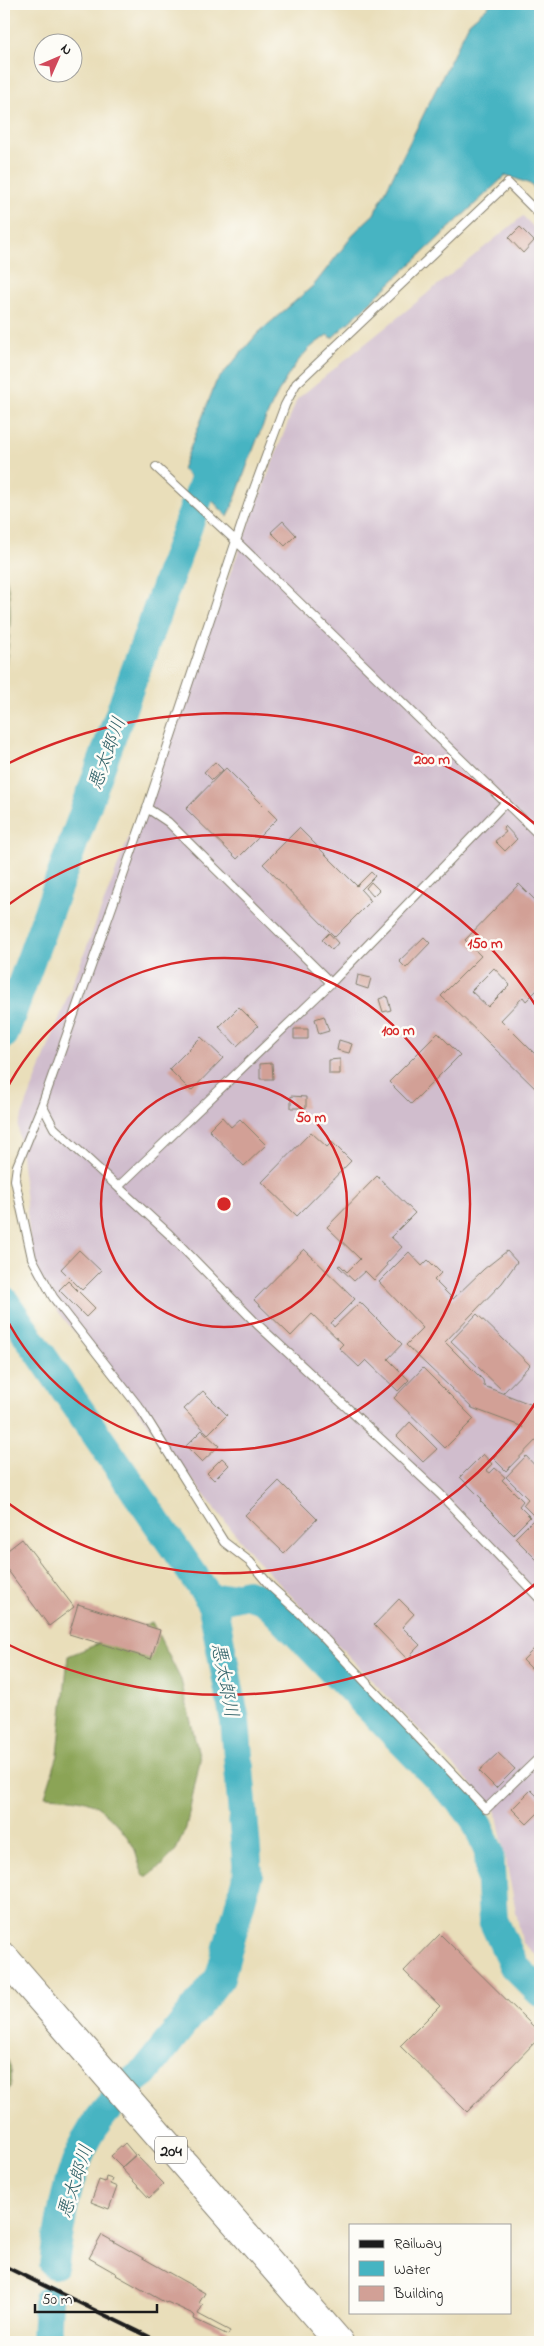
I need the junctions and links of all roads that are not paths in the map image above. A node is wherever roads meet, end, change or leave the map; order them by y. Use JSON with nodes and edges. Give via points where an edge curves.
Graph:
{"nodes":[{"id":1,"x":540,"y":214,"type":"edge"},
{"id":2,"x":156,"y":467,"type":"dead end"},
{"id":3,"x":236,"y":541,"type":"junction"},
{"id":4,"x":506,"y":802,"type":"junction"},
{"id":5,"x":147,"y":808,"type":"junction"},
{"id":6,"x":540,"y":836,"type":"edge"},
{"id":7,"x":331,"y":983,"type":"junction"},
{"id":8,"x":42,"y":1105,"type":"junction"},
{"id":9,"x":119,"y":1186,"type":"junction"},
{"id":10,"x":540,"y":1599,"type":"edge"},
{"id":11,"x":540,"y":1757,"type":"edge"},
{"id":12,"x":4,"y":1958,"type":"edge"},
{"id":13,"x":339,"y":2342,"type":"edge"}],
"edges":[{"from":1,"to":3,"type":"lane","via":[[508,183],[296,384],[285,405]]},
{"from":2,"to":3,"type":"lane"},
{"from":3,"to":4,"type":"lane"},
{"from":3,"to":5,"type":"lane"},
{"from":4,"to":6,"type":"lane"},
{"from":4,"to":7,"type":"lane"},
{"from":5,"to":7,"type":"lane","via":[[168,822]]},
{"from":5,"to":8,"type":"lane"},
{"from":7,"to":9,"type":"lane"},
{"from":8,"to":9,"type":"lane","via":[[54,1128]]},
{"from":8,"to":11,"type":"lane","via":[[17,1166],[15,1180],[32,1258],[53,1297],[142,1411],[224,1542],[250,1562],[486,1809]]},
{"from":9,"to":10,"type":"lane","via":[[257,1324],[440,1494]]},
{"from":12,"to":13,"type":"highway","number":"204"}]}
